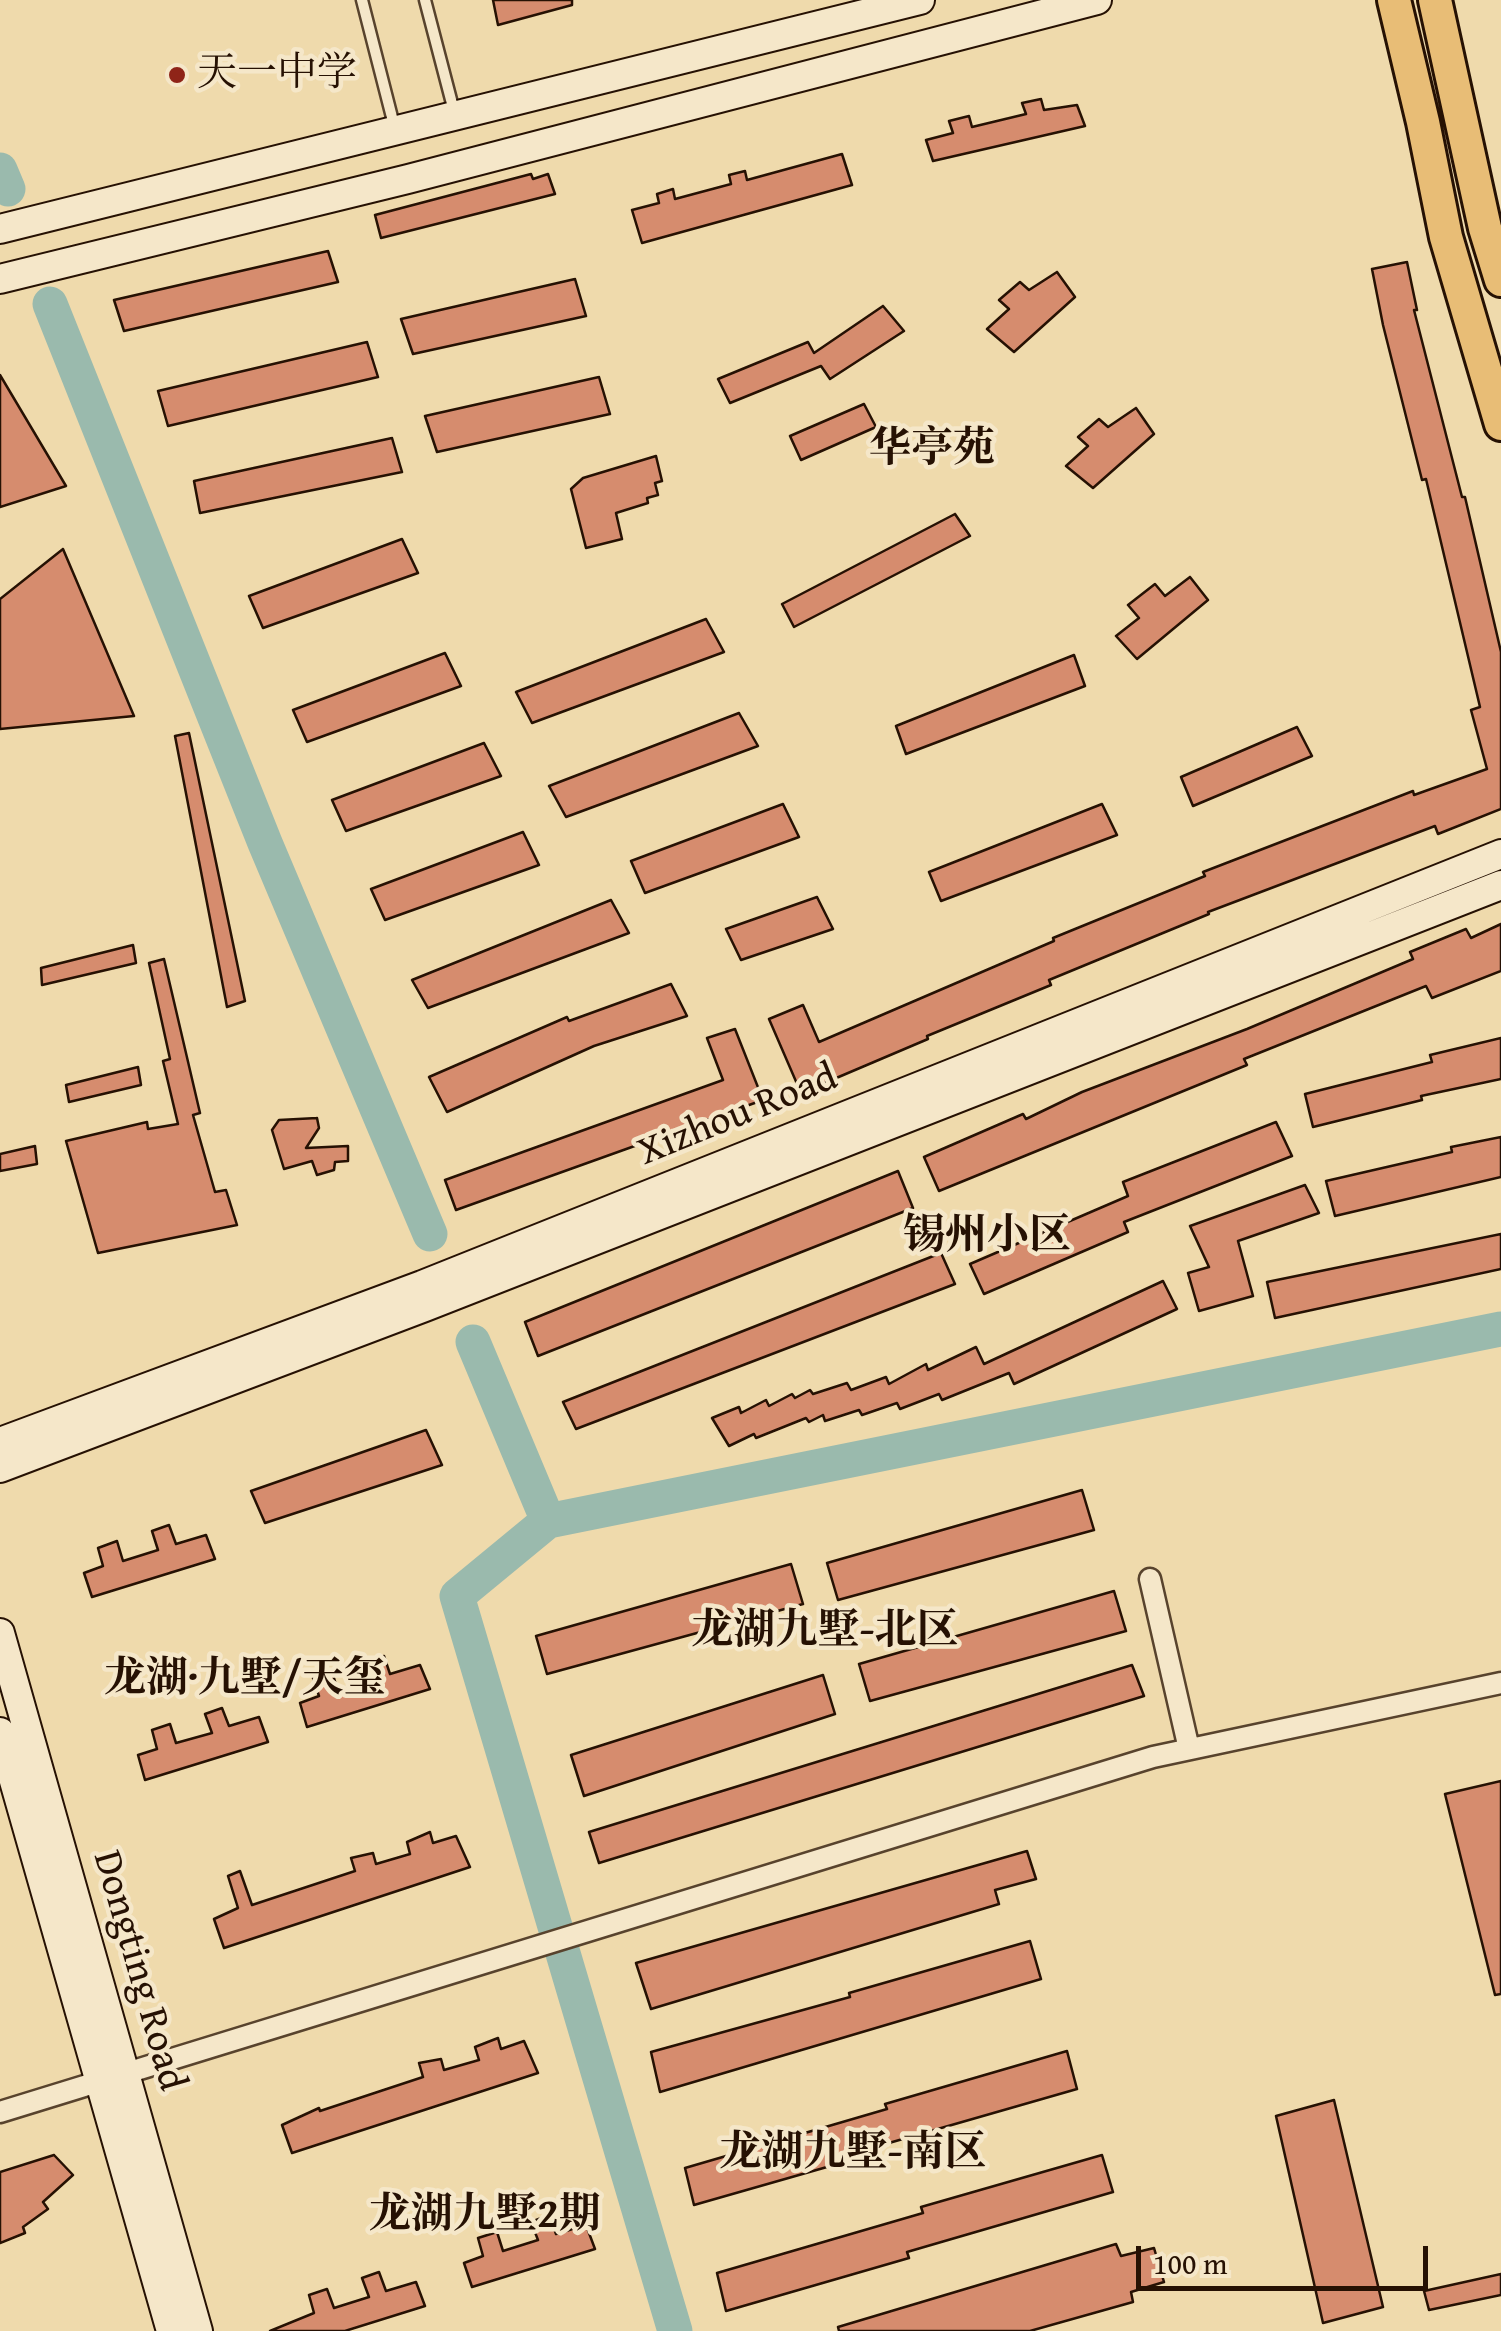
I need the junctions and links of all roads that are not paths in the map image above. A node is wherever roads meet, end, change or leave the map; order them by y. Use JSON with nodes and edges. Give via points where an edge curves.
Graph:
{"nodes":[{"id":1,"x":362,"y":0,"type":"edge"},
{"id":2,"x":425,"y":0,"type":"edge"},
{"id":3,"x":920,"y":0,"type":"edge"},
{"id":4,"x":1097,"y":0,"type":"edge"},
{"id":5,"x":1394,"y":0,"type":"edge"},
{"id":6,"x":1435,"y":0,"type":"edge"},
{"id":7,"x":455,"y":115,"type":"junction"},
{"id":8,"x":396,"y":130,"type":"junction"},
{"id":9,"x":0,"y":230,"type":"edge"},
{"id":10,"x":0,"y":279,"type":"edge"},
{"id":11,"x":1501,"y":280,"type":"edge"},
{"id":12,"x":1501,"y":424,"type":"edge"},
{"id":13,"x":1501,"y":854,"type":"edge"},
{"id":14,"x":1501,"y":885,"type":"edge"},
{"id":15,"x":0,"y":1442,"type":"edge"},
{"id":16,"x":0,"y":1468,"type":"edge"},
{"id":17,"x":1150,"y":1579,"type":"dead end"},
{"id":18,"x":0,"y":1633,"type":"edge"},
{"id":19,"x":1501,"y":1683,"type":"edge"},
{"id":20,"x":0,"y":1732,"type":"edge"},
{"id":21,"x":1189,"y":1749,"type":"junction"},
{"id":22,"x":112,"y":2078,"type":"junction"},
{"id":23,"x":0,"y":2112,"type":"edge"},
{"id":24,"x":170,"y":2331,"type":"edge"},
{"id":25,"x":198,"y":2331,"type":"edge"}],
"edges":[{"from":1,"to":8,"type":"lane"},
{"from":2,"to":7,"type":"lane"},
{"from":3,"to":7,"type":"main road"},
{"from":4,"to":10,"type":"main road"},
{"from":5,"to":12,"type":"main road","via":[[1446,237]]},
{"from":6,"to":11,"type":"main road"},
{"from":7,"to":8,"type":"main road"},
{"from":8,"to":9,"type":"main road"},
{"from":13,"to":15,"type":"main road","name":"Xizhou Road","via":[[422,1285]]},
{"from":14,"to":16,"type":"main road","name":"Xizhou Road"},
{"from":17,"to":21,"type":"street"},
{"from":18,"to":22,"type":"main road","name":"Dongting Road"},
{"from":19,"to":21,"type":"street"},
{"from":20,"to":22,"type":"main road","name":"Dongting Road"},
{"from":21,"to":22,"type":"street"},
{"from":22,"to":23,"type":"street"},
{"from":22,"to":24,"type":"main road","name":"Dongting Road"},
{"from":22,"to":25,"type":"main road","name":"Dongting Road"}]}
